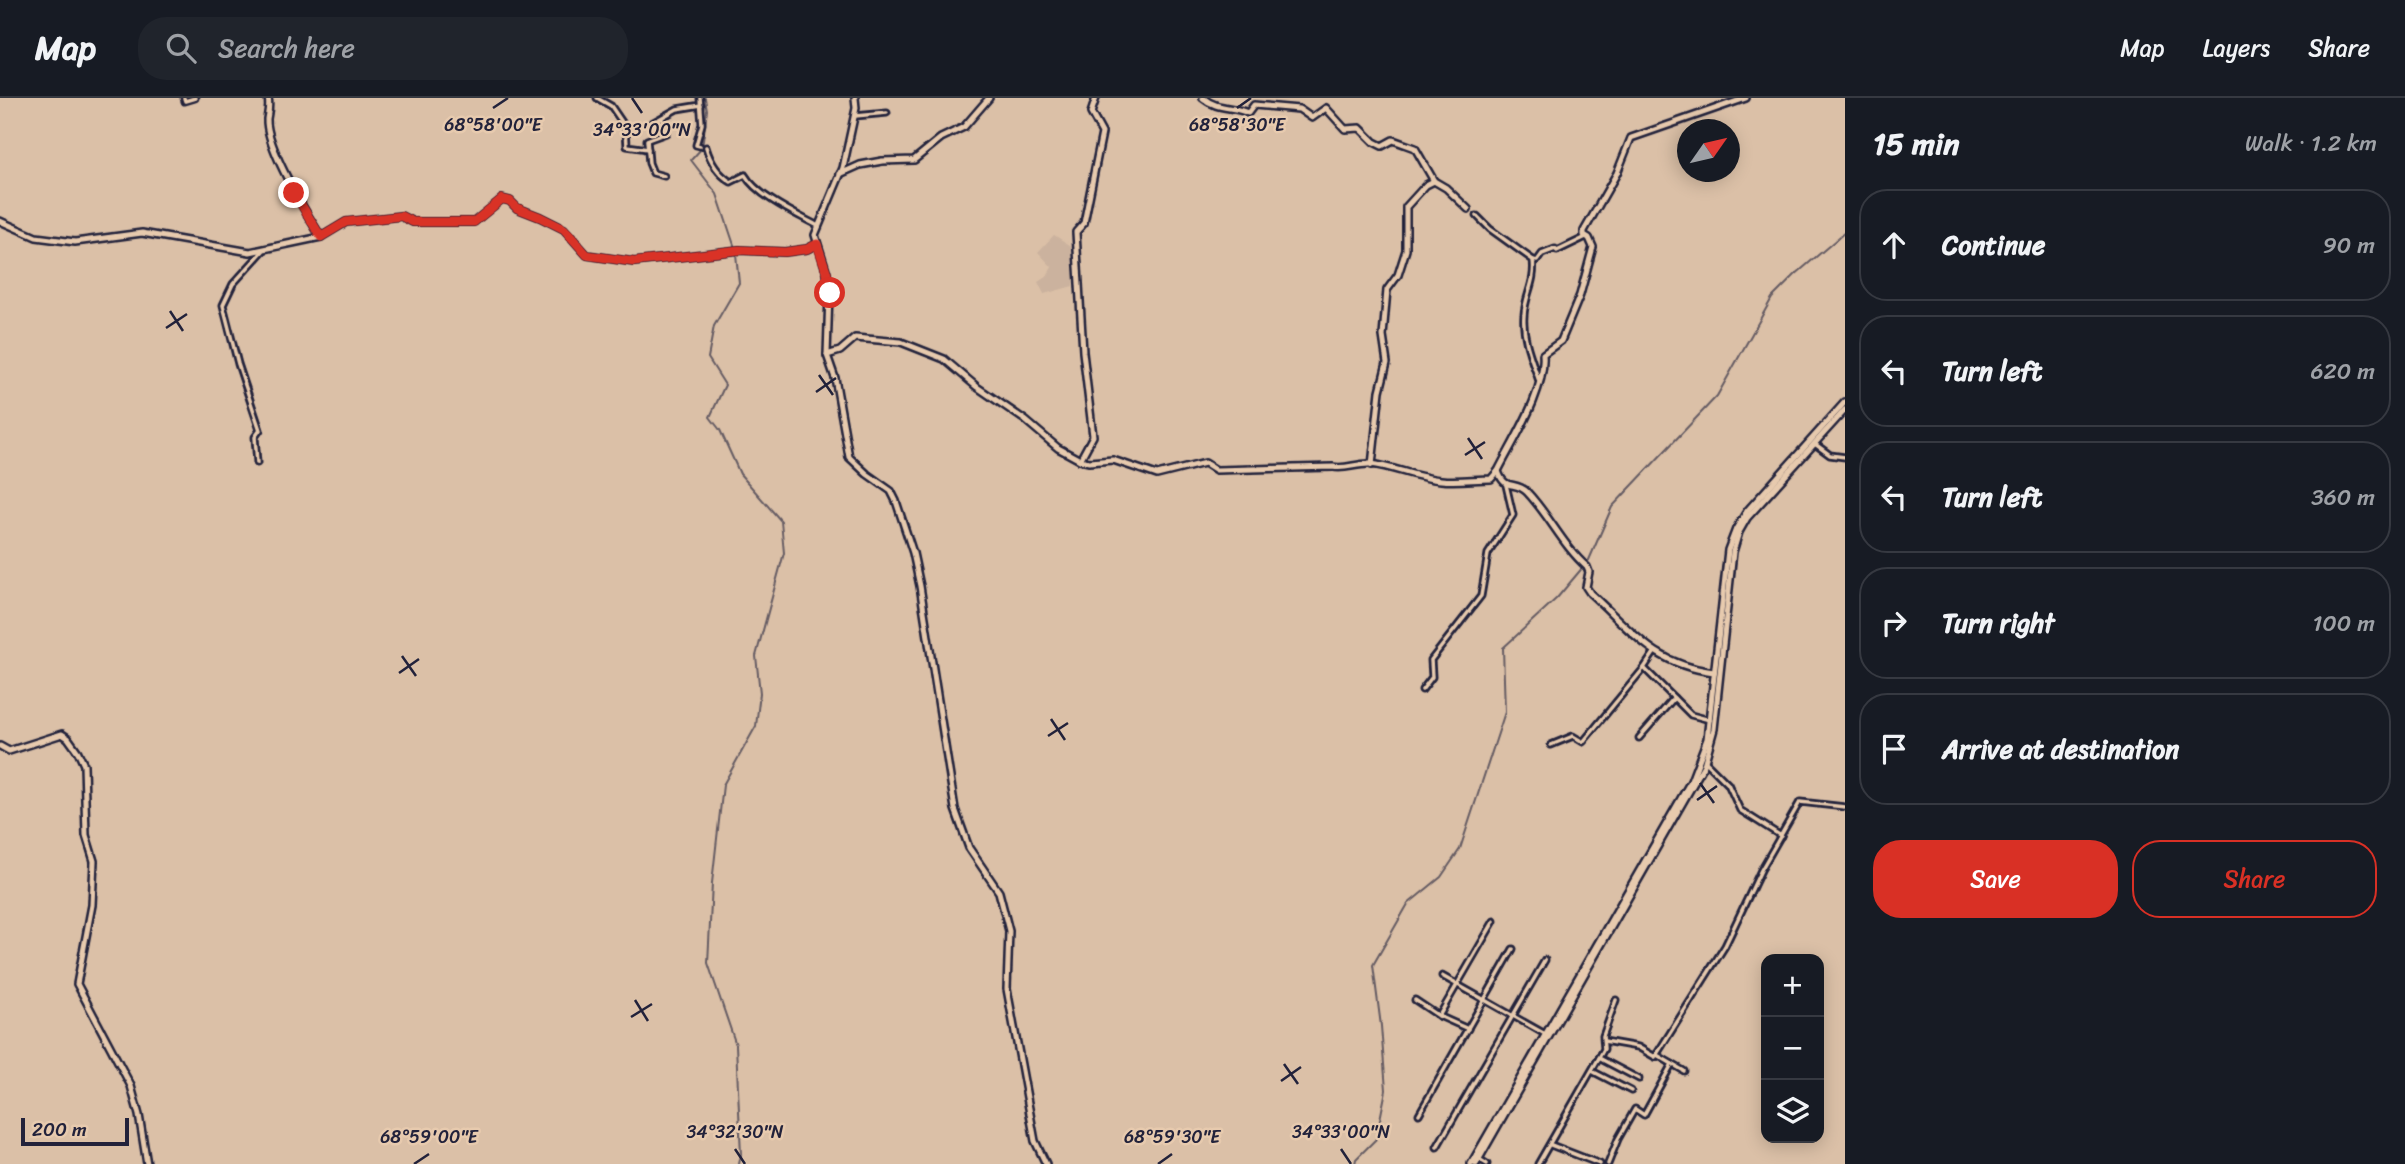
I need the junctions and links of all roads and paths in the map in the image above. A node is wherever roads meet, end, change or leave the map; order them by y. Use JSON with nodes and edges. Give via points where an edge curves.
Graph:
{"nodes":[{"id":1,"x":184,"y":98,"type":"edge"},
{"id":2,"x":195,"y":98,"type":"edge"},
{"id":3,"x":268,"y":98,"type":"edge"},
{"id":4,"x":597,"y":98,"type":"edge"},
{"id":5,"x":700,"y":98,"type":"edge"},
{"id":6,"x":855,"y":98,"type":"edge"},
{"id":7,"x":989,"y":98,"type":"edge"},
{"id":8,"x":1096,"y":98,"type":"edge"},
{"id":9,"x":1203,"y":98,"type":"edge"},
{"id":10,"x":1746,"y":98,"type":"edge"},
{"id":11,"x":701,"y":105,"type":"junction"},
{"id":12,"x":887,"y":113,"type":"dead end"},
{"id":13,"x":855,"y":116,"type":"junction"},
{"id":14,"x":662,"y":119,"type":"junction"},
{"id":15,"x":650,"y":124,"type":"dead end"},
{"id":16,"x":700,"y":146,"type":"dead end"},
{"id":17,"x":706,"y":147,"type":"dead end"},
{"id":18,"x":648,"y":149,"type":"junction"},
{"id":19,"x":840,"y":174,"type":"junction"},
{"id":20,"x":664,"y":176,"type":"dead end"},
{"id":21,"x":1434,"y":181,"type":"junction"},
{"id":22,"x":1468,"y":209,"type":"dead end"},
{"id":23,"x":1477,"y":216,"type":"dead end"},
{"id":24,"x":0,"y":221,"type":"edge"},
{"id":25,"x":818,"y":226,"type":"junction"},
{"id":26,"x":1586,"y":236,"type":"junction"},
{"id":27,"x":321,"y":237,"type":"junction"},
{"id":28,"x":817,"y":244,"type":"junction"},
{"id":29,"x":263,"y":251,"type":"junction"},
{"id":30,"x":1533,"y":260,"type":"junction"},
{"id":31,"x":827,"y":355,"type":"junction"},
{"id":32,"x":1539,"y":381,"type":"junction"},
{"id":33,"x":1845,"y":402,"type":"edge"},
{"id":34,"x":1845,"y":410,"type":"edge"},
{"id":35,"x":1813,"y":442,"type":"junction"},
{"id":36,"x":1845,"y":457,"type":"edge"},
{"id":37,"x":1080,"y":460,"type":"junction"},
{"id":38,"x":257,"y":463,"type":"dead end"},
{"id":39,"x":1372,"y":465,"type":"junction"},
{"id":40,"x":1498,"y":471,"type":"junction"},
{"id":41,"x":1506,"y":485,"type":"junction"},
{"id":42,"x":1654,"y":653,"type":"junction"},
{"id":43,"x":1644,"y":668,"type":"junction"},
{"id":44,"x":1714,"y":672,"type":"junction"},
{"id":45,"x":1422,"y":690,"type":"dead end"},
{"id":46,"x":1674,"y":698,"type":"junction"},
{"id":47,"x":1710,"y":720,"type":"junction"},
{"id":48,"x":1639,"y":738,"type":"dead end"},
{"id":49,"x":1551,"y":745,"type":"dead end"},
{"id":50,"x":0,"y":746,"type":"edge"},
{"id":51,"x":1705,"y":761,"type":"junction"},
{"id":52,"x":1845,"y":807,"type":"edge"},
{"id":53,"x":1781,"y":836,"type":"junction"},
{"id":54,"x":1494,"y":921,"type":"dead end"},
{"id":55,"x":1513,"y":948,"type":"dead end"},
{"id":56,"x":1545,"y":960,"type":"dead end"},
{"id":57,"x":1442,"y":976,"type":"dead end"},
{"id":58,"x":1458,"y":985,"type":"junction"},
{"id":59,"x":1485,"y":999,"type":"junction"},
{"id":60,"x":1415,"y":1000,"type":"dead end"},
{"id":61,"x":1616,"y":1000,"type":"dead end"},
{"id":62,"x":1513,"y":1015,"type":"junction"},
{"id":63,"x":1439,"y":1016,"type":"junction"},
{"id":64,"x":1468,"y":1029,"type":"junction"},
{"id":65,"x":1545,"y":1034,"type":"junction"},
{"id":66,"x":1604,"y":1041,"type":"junction"},
{"id":67,"x":1657,"y":1055,"type":"junction"},
{"id":68,"x":1600,"y":1058,"type":"junction"},
{"id":69,"x":1672,"y":1064,"type":"junction"},
{"id":70,"x":1592,"y":1071,"type":"junction"},
{"id":71,"x":1684,"y":1071,"type":"dead end"},
{"id":72,"x":1639,"y":1079,"type":"dead end"},
{"id":73,"x":1631,"y":1091,"type":"dead end"},
{"id":74,"x":1419,"y":1114,"type":"dead end"},
{"id":75,"x":1551,"y":1145,"type":"junction"},
{"id":76,"x":1437,"y":1147,"type":"dead end"},
{"id":77,"x":1478,"y":1162,"type":"edge"},
{"id":78,"x":147,"y":1164,"type":"edge"},
{"id":79,"x":1046,"y":1164,"type":"edge"},
{"id":80,"x":1471,"y":1164,"type":"edge"},
{"id":81,"x":1487,"y":1164,"type":"edge"},
{"id":82,"x":1538,"y":1164,"type":"edge"},
{"id":83,"x":1600,"y":1164,"type":"edge"},
{"id":84,"x":1608,"y":1164,"type":"edge"}],
"edges":[{"from":1,"to":2,"type":"street"},
{"from":3,"to":27,"type":"street","via":[[273,143],[294,193]]},
{"from":4,"to":18,"type":"street","via":[[611,106],[626,128],[627,146]]},
{"from":5,"to":11,"type":"street"},
{"from":6,"to":13,"type":"street"},
{"from":7,"to":19,"type":"street","via":[[964,127],[914,160],[860,165]]},
{"from":8,"to":37,"type":"street","via":[[1091,113],[1102,133],[1084,223],[1076,232],[1093,436]]},
{"from":9,"to":21,"type":"street","via":[[1248,113],[1254,104],[1298,110],[1312,118],[1326,108],[1345,129],[1360,128],[1382,146],[1393,140],[1415,148]]},
{"from":10,"to":26,"type":"street","via":[[1631,138],[1618,173],[1584,231]]},
{"from":11,"to":14,"type":"street","via":[[677,109]]},
{"from":11,"to":16,"type":"street","via":[[696,145]]},
{"from":12,"to":13,"type":"street"},
{"from":13,"to":19,"type":"street"},
{"from":14,"to":15,"type":"street"},
{"from":14,"to":18,"type":"street","via":[[666,133],[647,140]]},
{"from":17,"to":25,"type":"street","via":[[728,181],[745,175],[766,197]]},
{"from":18,"to":20,"type":"street","via":[[653,173]]},
{"from":19,"to":25,"type":"street"},
{"from":21,"to":22,"type":"street"},
{"from":21,"to":39,"type":"street","via":[[1406,206],[1406,250],[1398,275],[1387,290],[1383,335],[1387,363]]},
{"from":23,"to":30,"type":"street"},
{"from":24,"to":29,"type":"street","via":[[36,237],[75,242],[142,233]]},
{"from":25,"to":28,"type":"street"},
{"from":26,"to":30,"type":"street"},
{"from":26,"to":32,"type":"street","via":[[1593,247],[1580,295],[1561,341],[1543,354]]},
{"from":27,"to":28,"type":"street","via":[[346,222],[401,216],[413,222],[474,222],[502,199],[564,229],[587,255],[634,262],[732,251],[785,252]]},
{"from":27,"to":29,"type":"street"},
{"from":28,"to":31,"type":"street","via":[[830,293]]},
{"from":29,"to":38,"type":"street","via":[[233,284],[223,305],[260,429],[255,437]]},
{"from":30,"to":32,"type":"street","via":[[1535,275],[1524,314],[1527,347]]},
{"from":31,"to":37,"type":"street","via":[[855,338],[901,342],[930,352]]},
{"from":31,"to":79,"type":"street","via":[[849,457],[891,491],[913,552],[955,809],[969,848],[999,892],[1009,932],[1007,989],[1035,1141]]},
{"from":32,"to":40,"type":"street","via":[[1532,405]]},
{"from":33,"to":35,"type":"street"},
{"from":34,"to":35,"type":"street"},
{"from":35,"to":36,"type":"street","via":[[1830,455]]},
{"from":35,"to":44,"type":"street","via":[[1735,529],[1728,550]]},
{"from":35,"to":51,"type":"street","via":[[1739,532],[1714,729]]},
{"from":37,"to":39,"type":"street","via":[[1113,460],[1157,475],[1205,463],[1216,470]]},
{"from":39,"to":40,"type":"street","via":[[1440,480],[1491,479]]},
{"from":40,"to":41,"type":"street"},
{"from":41,"to":42,"type":"street","via":[[1522,488],[1544,510],[1589,572],[1586,587],[1590,593]]},
{"from":41,"to":45,"type":"street","via":[[1513,515],[1488,554],[1481,596],[1431,660],[1432,677]]},
{"from":42,"to":43,"type":"street"},
{"from":42,"to":44,"type":"street","via":[[1689,669]]},
{"from":43,"to":46,"type":"street"},
{"from":43,"to":49,"type":"street","via":[[1583,741],[1573,736]]},
{"from":44,"to":47,"type":"street"},
{"from":46,"to":47,"type":"street","via":[[1691,715]]},
{"from":46,"to":48,"type":"street"},
{"from":47,"to":65,"type":"street","via":[[1691,781]]},
{"from":50,"to":78,"type":"street","via":[[9,751],[62,734],[84,765],[86,835],[94,877],[77,984],[131,1086]]},
{"from":51,"to":53,"type":"street","via":[[1728,784],[1740,810]]},
{"from":51,"to":77,"type":"street"},
{"from":52,"to":53,"type":"street","via":[[1800,802]]},
{"from":53,"to":67,"type":"street","via":[[1725,946]]},
{"from":54,"to":58,"type":"street"},
{"from":55,"to":59,"type":"street"},
{"from":56,"to":62,"type":"street"},
{"from":57,"to":58,"type":"street"},
{"from":58,"to":59,"type":"street"},
{"from":58,"to":63,"type":"street"},
{"from":59,"to":62,"type":"street"},
{"from":59,"to":64,"type":"street"},
{"from":60,"to":63,"type":"street"},
{"from":61,"to":66,"type":"street"},
{"from":62,"to":65,"type":"street"},
{"from":62,"to":76,"type":"street"},
{"from":63,"to":64,"type":"street"},
{"from":64,"to":74,"type":"street"},
{"from":65,"to":80,"type":"street"},
{"from":66,"to":67,"type":"street"},
{"from":66,"to":68,"type":"street"},
{"from":67,"to":69,"type":"street"},
{"from":68,"to":70,"type":"street"},
{"from":68,"to":72,"type":"street"},
{"from":69,"to":71,"type":"street"},
{"from":69,"to":84,"type":"street","via":[[1644,1115],[1635,1110]]},
{"from":70,"to":73,"type":"street"},
{"from":70,"to":75,"type":"street"},
{"from":75,"to":82,"type":"street"},
{"from":75,"to":83,"type":"street"},
{"from":77,"to":81,"type":"street"}]}
